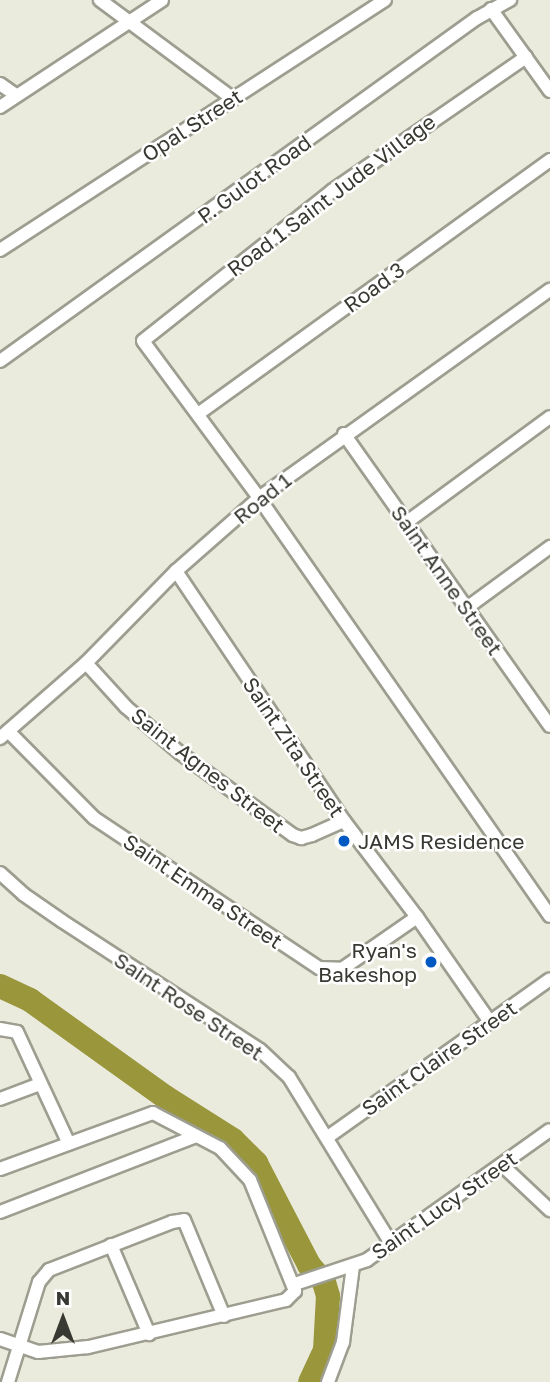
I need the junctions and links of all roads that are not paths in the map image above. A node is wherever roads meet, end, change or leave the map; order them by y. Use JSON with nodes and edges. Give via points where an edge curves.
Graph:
{"nodes":[{"id":1,"x":100,"y":0,"type":"edge"},
{"id":2,"x":162,"y":0,"type":"edge"},
{"id":3,"x":386,"y":0,"type":"edge"},
{"id":4,"x":510,"y":0,"type":"edge"},
{"id":5,"x":491,"y":9,"type":"junction"},
{"id":6,"x":128,"y":22,"type":"junction"},
{"id":7,"x":526,"y":57,"type":"junction"},
{"id":8,"x":0,"y":84,"type":"edge"},
{"id":9,"x":550,"y":91,"type":"edge"},
{"id":10,"x":16,"y":95,"type":"junction"},
{"id":11,"x":232,"y":98,"type":"junction"},
{"id":12,"x":0,"y":107,"type":"edge"},
{"id":13,"x":550,"y":160,"type":"edge"},
{"id":14,"x":0,"y":250,"type":"edge"},
{"id":15,"x":550,"y":290,"type":"edge"},
{"id":16,"x":0,"y":361,"type":"edge"},
{"id":17,"x":198,"y":414,"type":"junction"},
{"id":18,"x":550,"y":417,"type":"edge"},
{"id":19,"x":344,"y":434,"type":"junction"},
{"id":20,"x":259,"y":498,"type":"junction"},
{"id":21,"x":407,"y":522,"type":"junction"},
{"id":22,"x":550,"y":547,"type":"edge"},
{"id":23,"x":176,"y":571,"type":"junction"},
{"id":24,"x":468,"y":607,"type":"junction"},
{"id":25,"x":86,"y":663,"type":"junction"},
{"id":26,"x":545,"y":709,"type":"edge"},
{"id":27,"x":550,"y":726,"type":"edge"},
{"id":28,"x":4,"y":734,"type":"edge"},
{"id":29,"x":344,"y":821,"type":"junction"},
{"id":30,"x":0,"y":873,"type":"edge"},
{"id":31,"x":550,"y":916,"type":"edge"},
{"id":32,"x":416,"y":917,"type":"junction"},
{"id":33,"x":550,"y":979,"type":"edge"},
{"id":34,"x":490,"y":1022,"type":"junction"},
{"id":35,"x":0,"y":1029,"type":"edge"},
{"id":36,"x":40,"y":1084,"type":"junction"},
{"id":37,"x":0,"y":1100,"type":"edge"},
{"id":38,"x":550,"y":1130,"type":"edge"},
{"id":39,"x":196,"y":1136,"type":"junction"},
{"id":40,"x":328,"y":1137,"type":"junction"},
{"id":41,"x":69,"y":1144,"type":"junction"},
{"id":42,"x":502,"y":1165,"type":"junction"},
{"id":43,"x":0,"y":1169,"type":"edge"},
{"id":44,"x":550,"y":1210,"type":"edge"},
{"id":45,"x":0,"y":1212,"type":"edge"},
{"id":46,"x":390,"y":1242,"type":"junction"},
{"id":47,"x":111,"y":1245,"type":"junction"},
{"id":48,"x":353,"y":1266,"type":"junction"},
{"id":49,"x":295,"y":1284,"type":"junction"},
{"id":50,"x":224,"y":1316,"type":"junction"},
{"id":51,"x":149,"y":1335,"type":"junction"},
{"id":52,"x":0,"y":1339,"type":"edge"},
{"id":53,"x":19,"y":1347,"type":"junction"},
{"id":54,"x":8,"y":1382,"type":"edge"},
{"id":55,"x":328,"y":1382,"type":"edge"}],
"edges":[{"from":1,"to":6,"type":"street"},
{"from":2,"to":6,"type":"street"},
{"from":3,"to":11,"type":"street","name":"Opal Street"},
{"from":4,"to":5,"type":"street","name":"P. Gulot Road"},
{"from":5,"to":7,"type":"street"},
{"from":5,"to":16,"type":"street","name":"P. Gulot Road"},
{"from":6,"to":10,"type":"street"},
{"from":6,"to":11,"type":"street"},
{"from":7,"to":9,"type":"street"},
{"from":7,"to":17,"type":"street","name":"Road 1 Saint Jude Village","via":[[332,191],[143,341]]},
{"from":8,"to":10,"type":"street"},
{"from":10,"to":12,"type":"street"},
{"from":11,"to":14,"type":"street","name":"Opal Street"},
{"from":13,"to":17,"type":"street","name":"Road 3"},
{"from":15,"to":19,"type":"street","name":"Road 1"},
{"from":17,"to":20,"type":"street"},
{"from":18,"to":21,"type":"street"},
{"from":19,"to":20,"type":"street","name":"Road 1"},
{"from":19,"to":21,"type":"street","name":"Saint Anne Street"},
{"from":20,"to":23,"type":"street","name":"Road 1"},
{"from":20,"to":31,"type":"street"},
{"from":21,"to":24,"type":"street","name":"Saint Anne Street"},
{"from":22,"to":24,"type":"street"},
{"from":23,"to":25,"type":"street","name":"Road 1"},
{"from":23,"to":29,"type":"street","name":"Saint Zita Street"},
{"from":24,"to":26,"type":"street","name":"Saint Anne Street"},
{"from":25,"to":28,"type":"street","name":"Road 1"},
{"from":25,"to":29,"type":"street","name":"Saint Agnes Street","via":[[126,707],[180,753],[293,835],[312,835]]},
{"from":26,"to":27,"type":"street","name":"Saint Anne Street"},
{"from":28,"to":32,"type":"street","name":"Saint Emma Street","via":[[94,818],[318,968],[342,969]]},
{"from":29,"to":32,"type":"street","name":"Saint Zita Street"},
{"from":30,"to":40,"type":"street","name":"Saint Rose Street","via":[[52,914],[260,1050],[289,1077]]},
{"from":32,"to":34,"type":"street","name":"Saint Zita Street"},
{"from":33,"to":34,"type":"street","name":"Saint Claire Street"},
{"from":34,"to":40,"type":"street","name":"Saint Claire Street"},
{"from":35,"to":36,"type":"street","via":[[17,1032]]},
{"from":36,"to":37,"type":"street"},
{"from":36,"to":41,"type":"street"},
{"from":38,"to":42,"type":"street","name":"Saint Lucy Street"},
{"from":39,"to":41,"type":"street","via":[[153,1113]]},
{"from":39,"to":45,"type":"street"},
{"from":39,"to":49,"type":"street","via":[[220,1147],[250,1180]]},
{"from":40,"to":46,"type":"street","name":"Saint Rose Street"},
{"from":41,"to":43,"type":"street"},
{"from":42,"to":44,"type":"street"},
{"from":42,"to":46,"type":"street","name":"Saint Lucy Street"},
{"from":46,"to":48,"type":"street","name":"Saint Lucy Street"},
{"from":47,"to":50,"type":"street","via":[[184,1220]]},
{"from":47,"to":51,"type":"street"},
{"from":47,"to":53,"type":"street","via":[[49,1270],[39,1282]]},
{"from":48,"to":49,"type":"street","name":"Saint Lucy Street"},
{"from":48,"to":55,"type":"street","via":[[343,1342]]},
{"from":49,"to":50,"type":"street","name":"Saint Lucy Street","via":[[293,1296],[286,1300]]},
{"from":50,"to":51,"type":"street","name":"Saint Lucy Street"},
{"from":51,"to":53,"type":"street","name":"Saint Lucy Street","via":[[38,1352]]},
{"from":52,"to":53,"type":"street","name":"Saint Lucy Street"},
{"from":53,"to":54,"type":"street"}]}
